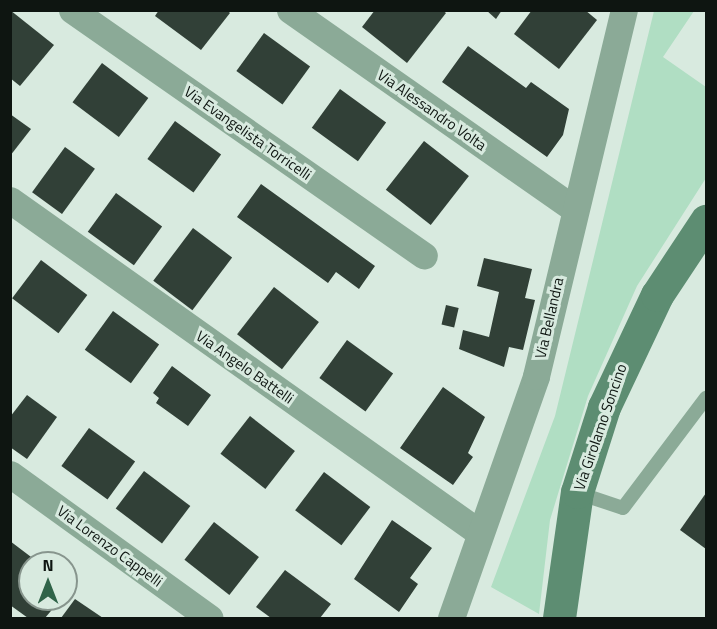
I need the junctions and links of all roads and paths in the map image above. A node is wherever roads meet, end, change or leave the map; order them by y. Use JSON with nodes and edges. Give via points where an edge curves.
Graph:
{"nodes":[{"id":1,"x":72,"y":10,"type":"edge"},
{"id":2,"x":290,"y":10,"type":"edge"},
{"id":3,"x":624,"y":10,"type":"edge"},
{"id":4,"x":10,"y":200,"type":"edge"},
{"id":5,"x":574,"y":210,"type":"junction"},
{"id":6,"x":706,"y":221,"type":"edge"},
{"id":7,"x":423,"y":256,"type":"dead end"},
{"id":8,"x":706,"y":398,"type":"edge"},
{"id":9,"x":10,"y":474,"type":"edge"},
{"id":10,"x":577,"y":492,"type":"junction"},
{"id":11,"x":480,"y":533,"type":"junction"},
{"id":12,"x":210,"y":618,"type":"edge"},
{"id":13,"x":451,"y":618,"type":"edge"},
{"id":14,"x":558,"y":618,"type":"edge"}],
"edges":[{"from":1,"to":7,"type":"street","name":"Via Evangelista Torricelli"},
{"from":2,"to":5,"type":"street","name":"Via Alessandro Volta"},
{"from":3,"to":5,"type":"street","name":"Via Bellandra"},
{"from":4,"to":11,"type":"street","name":"Via Angelo Battelli"},
{"from":5,"to":11,"type":"street","name":"Via Bellandra","via":[[536,376]]},
{"from":6,"to":10,"type":"main road","name":"Via Girolamo Soncino","via":[[657,295],[624,356]]},
{"from":8,"to":10,"type":"lane","via":[[623,508]]},
{"from":9,"to":12,"type":"street","name":"Via Lorenzo Cappelli"},
{"from":10,"to":14,"type":"main road","name":"Via Girolamo Soncino"},
{"from":11,"to":13,"type":"street","name":"Via Bellandra"}]}
